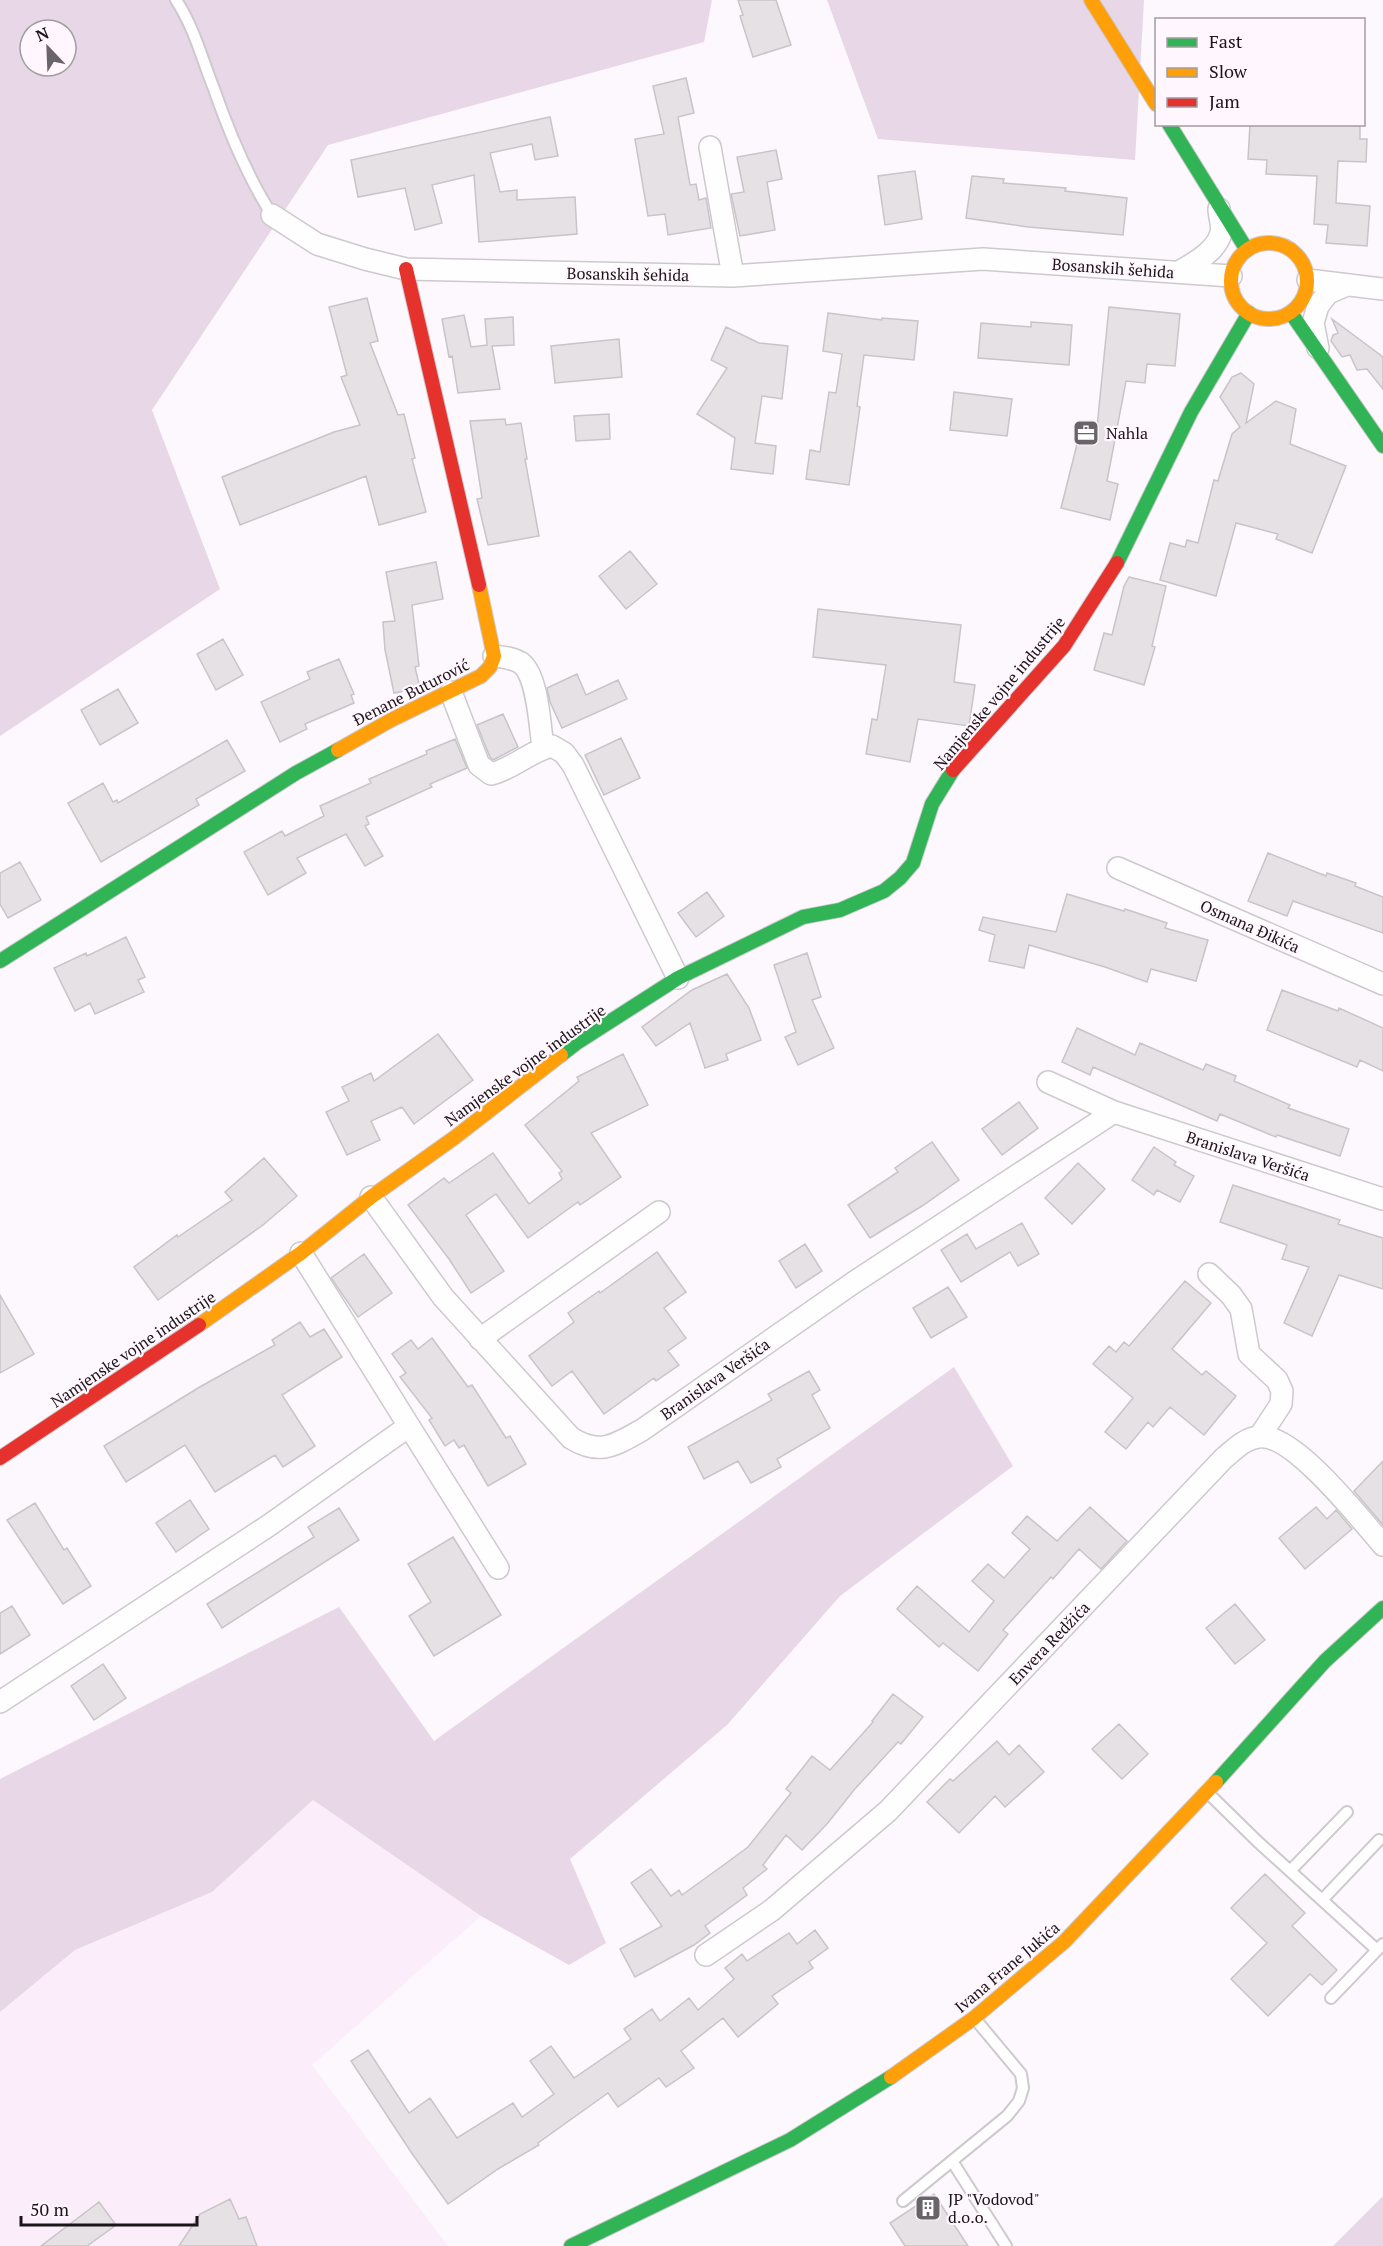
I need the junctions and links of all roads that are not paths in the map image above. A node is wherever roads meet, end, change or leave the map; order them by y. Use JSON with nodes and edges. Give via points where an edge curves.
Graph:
{"nodes":[{"id":1,"x":176,"y":0,"type":"edge"},
{"id":2,"x":1091,"y":0,"type":"edge"},
{"id":3,"x":1155,"y":102,"type":"edge"},
{"id":4,"x":1170,"y":126,"type":"edge"},
{"id":5,"x":710,"y":147,"type":"dead end"},
{"id":6,"x":1218,"y":202,"type":"junction"},
{"id":7,"x":272,"y":215,"type":"joint"},
{"id":8,"x":1247,"y":250,"type":"junction"},
{"id":9,"x":406,"y":269,"type":"junction"},
{"id":10,"x":1179,"y":272,"type":"junction"},
{"id":11,"x":733,"y":276,"type":"junction"},
{"id":12,"x":1231,"y":276,"type":"junction"},
{"id":13,"x":1308,"y":280,"type":"junction"},
{"id":14,"x":1347,"y":285,"type":"junction"},
{"id":15,"x":1383,"y":289,"type":"edge"},
{"id":16,"x":1249,"y":313,"type":"junction"},
{"id":17,"x":1292,"y":313,"type":"junction"},
{"id":18,"x":1319,"y":354,"type":"junction"},
{"id":19,"x":1383,"y":446,"type":"edge"},
{"id":20,"x":494,"y":656,"type":"junction"},
{"id":21,"x":451,"y":692,"type":"junction"},
{"id":22,"x":543,"y":748,"type":"junction"},
{"id":23,"x":1118,"y":868,"type":"dead end"},
{"id":24,"x":0,"y":961,"type":"edge"},
{"id":25,"x":678,"y":978,"type":"junction"},
{"id":26,"x":1383,"y":984,"type":"edge"},
{"id":27,"x":1048,"y":1082,"type":"dead end"},
{"id":28,"x":1114,"y":1112,"type":"junction"},
{"id":29,"x":371,"y":1197,"type":"junction"},
{"id":30,"x":1383,"y":1199,"type":"edge"},
{"id":31,"x":659,"y":1212,"type":"dead end"},
{"id":32,"x":301,"y":1253,"type":"junction"},
{"id":33,"x":1209,"y":1274,"type":"dead end"},
{"id":34,"x":480,"y":1340,"type":"junction"},
{"id":35,"x":409,"y":1426,"type":"junction"},
{"id":36,"x":1260,"y":1436,"type":"junction"},
{"id":37,"x":0,"y":1458,"type":"edge"},
{"id":38,"x":1383,"y":1545,"type":"edge"},
{"id":39,"x":498,"y":1568,"type":"dead end"},
{"id":40,"x":1383,"y":1608,"type":"edge"},
{"id":41,"x":0,"y":1702,"type":"edge"},
{"id":42,"x":1207,"y":1792,"type":"junction"},
{"id":43,"x":1347,"y":1812,"type":"dead end"},
{"id":44,"x":1379,"y":1840,"type":"dead end"},
{"id":45,"x":1290,"y":1870,"type":"junction"},
{"id":46,"x":1323,"y":1899,"type":"junction"},
{"id":47,"x":1380,"y":1947,"type":"edge"},
{"id":48,"x":706,"y":1955,"type":"dead end"},
{"id":49,"x":1331,"y":1998,"type":"dead end"},
{"id":50,"x":974,"y":2018,"type":"junction"},
{"id":51,"x":952,"y":2161,"type":"junction"},
{"id":52,"x":903,"y":2200,"type":"dead end"},
{"id":53,"x":571,"y":2246,"type":"edge"},
{"id":54,"x":1006,"y":2246,"type":"edge"}],
"edges":[{"from":1,"to":7,"type":"lane","name":"Bosanskih šehida","via":[[187,16],[255,189]]},
{"from":2,"to":3,"type":"street"},
{"from":4,"to":6,"type":"street"},
{"from":5,"to":11,"type":"street"},
{"from":6,"to":8,"type":"street"},
{"from":6,"to":10,"type":"street","via":[[1222,232],[1201,259]]},
{"from":7,"to":9,"type":"street","name":"Bosanskih šehida","via":[[317,244]]},
{"from":8,"to":12,"type":"street"},
{"from":8,"to":13,"type":"street","via":[[1265,242],[1290,248],[1306,267]]},
{"from":9,"to":11,"type":"street","name":"Bosanskih šehida"},
{"from":9,"to":20,"type":"street"},
{"from":10,"to":11,"type":"street","name":"Bosanskih šehida","via":[[983,259]]},
{"from":10,"to":12,"type":"street","name":"Bosanskih šehida"},
{"from":12,"to":16,"type":"street","via":[[1236,300]]},
{"from":13,"to":14,"type":"street"},
{"from":13,"to":17,"type":"street","via":[[1307,292]]},
{"from":14,"to":15,"type":"street"},
{"from":14,"to":18,"type":"street","via":[[1328,293],[1318,306],[1313,323]]},
{"from":16,"to":17,"type":"street","via":[[1267,320]]},
{"from":16,"to":25,"type":"street","name":"Namjenske vojne industrije","via":[[1191,412],[1116,566],[1064,646],[954,768],[932,804],[913,863],[884,891],[840,910],[803,917]]},
{"from":17,"to":18,"type":"street"},
{"from":18,"to":19,"type":"street"},
{"from":20,"to":21,"type":"street","name":"Đenane Buturović","via":[[481,676]]},
{"from":20,"to":22,"type":"street","via":[[522,664],[532,678]]},
{"from":21,"to":22,"type":"street","via":[[479,765],[491,774],[504,771]]},
{"from":21,"to":24,"type":"street","name":"Đenane Buturović","via":[[296,773]]},
{"from":22,"to":25,"type":"street","via":[[552,746],[573,765]]},
{"from":23,"to":26,"type":"street","name":"Osmana Đikića"},
{"from":25,"to":29,"type":"street","name":"Namjenske vojne industrije","via":[[578,1042]]},
{"from":27,"to":28,"type":"street","name":"Branislava Veršića"},
{"from":28,"to":30,"type":"street","name":"Branislava Veršića"},
{"from":28,"to":34,"type":"street","name":"Branislava Veršića","via":[[853,1283],[642,1430],[614,1445],[586,1447],[571,1438]]},
{"from":29,"to":32,"type":"street","name":"Namjenske vojne industrije"},
{"from":29,"to":34,"type":"street","name":"Branislava Veršića","via":[[443,1298]]},
{"from":31,"to":34,"type":"street"},
{"from":32,"to":35,"type":"street"},
{"from":32,"to":37,"type":"street","name":"Namjenske vojne industrije"},
{"from":33,"to":36,"type":"street","via":[[1241,1309],[1249,1354],[1277,1380],[1282,1391],[1281,1404]]},
{"from":35,"to":39,"type":"street"},
{"from":35,"to":41,"type":"street","via":[[268,1526]]},
{"from":36,"to":38,"type":"street","via":[[1276,1439],[1317,1470]]},
{"from":36,"to":48,"type":"street","name":"Envera Redžića","via":[[1242,1443],[1224,1458],[888,1811],[772,1910]]},
{"from":40,"to":42,"type":"street","name":"Ivana Frane Jukića","via":[[1325,1661]]},
{"from":42,"to":45,"type":"lane"},
{"from":42,"to":50,"type":"street","name":"Ivana Frane Jukića","via":[[1064,1942]]},
{"from":43,"to":45,"type":"lane"},
{"from":44,"to":46,"type":"lane"},
{"from":45,"to":46,"type":"lane"},
{"from":46,"to":47,"type":"lane"},
{"from":47,"to":49,"type":"lane"},
{"from":50,"to":51,"type":"lane","via":[[1021,2074],[1023,2088],[1007,2116]]},
{"from":50,"to":53,"type":"street","name":"Ivana Frane Jukića","via":[[892,2076],[790,2140]]},
{"from":51,"to":52,"type":"lane"},
{"from":51,"to":54,"type":"lane"}]}
